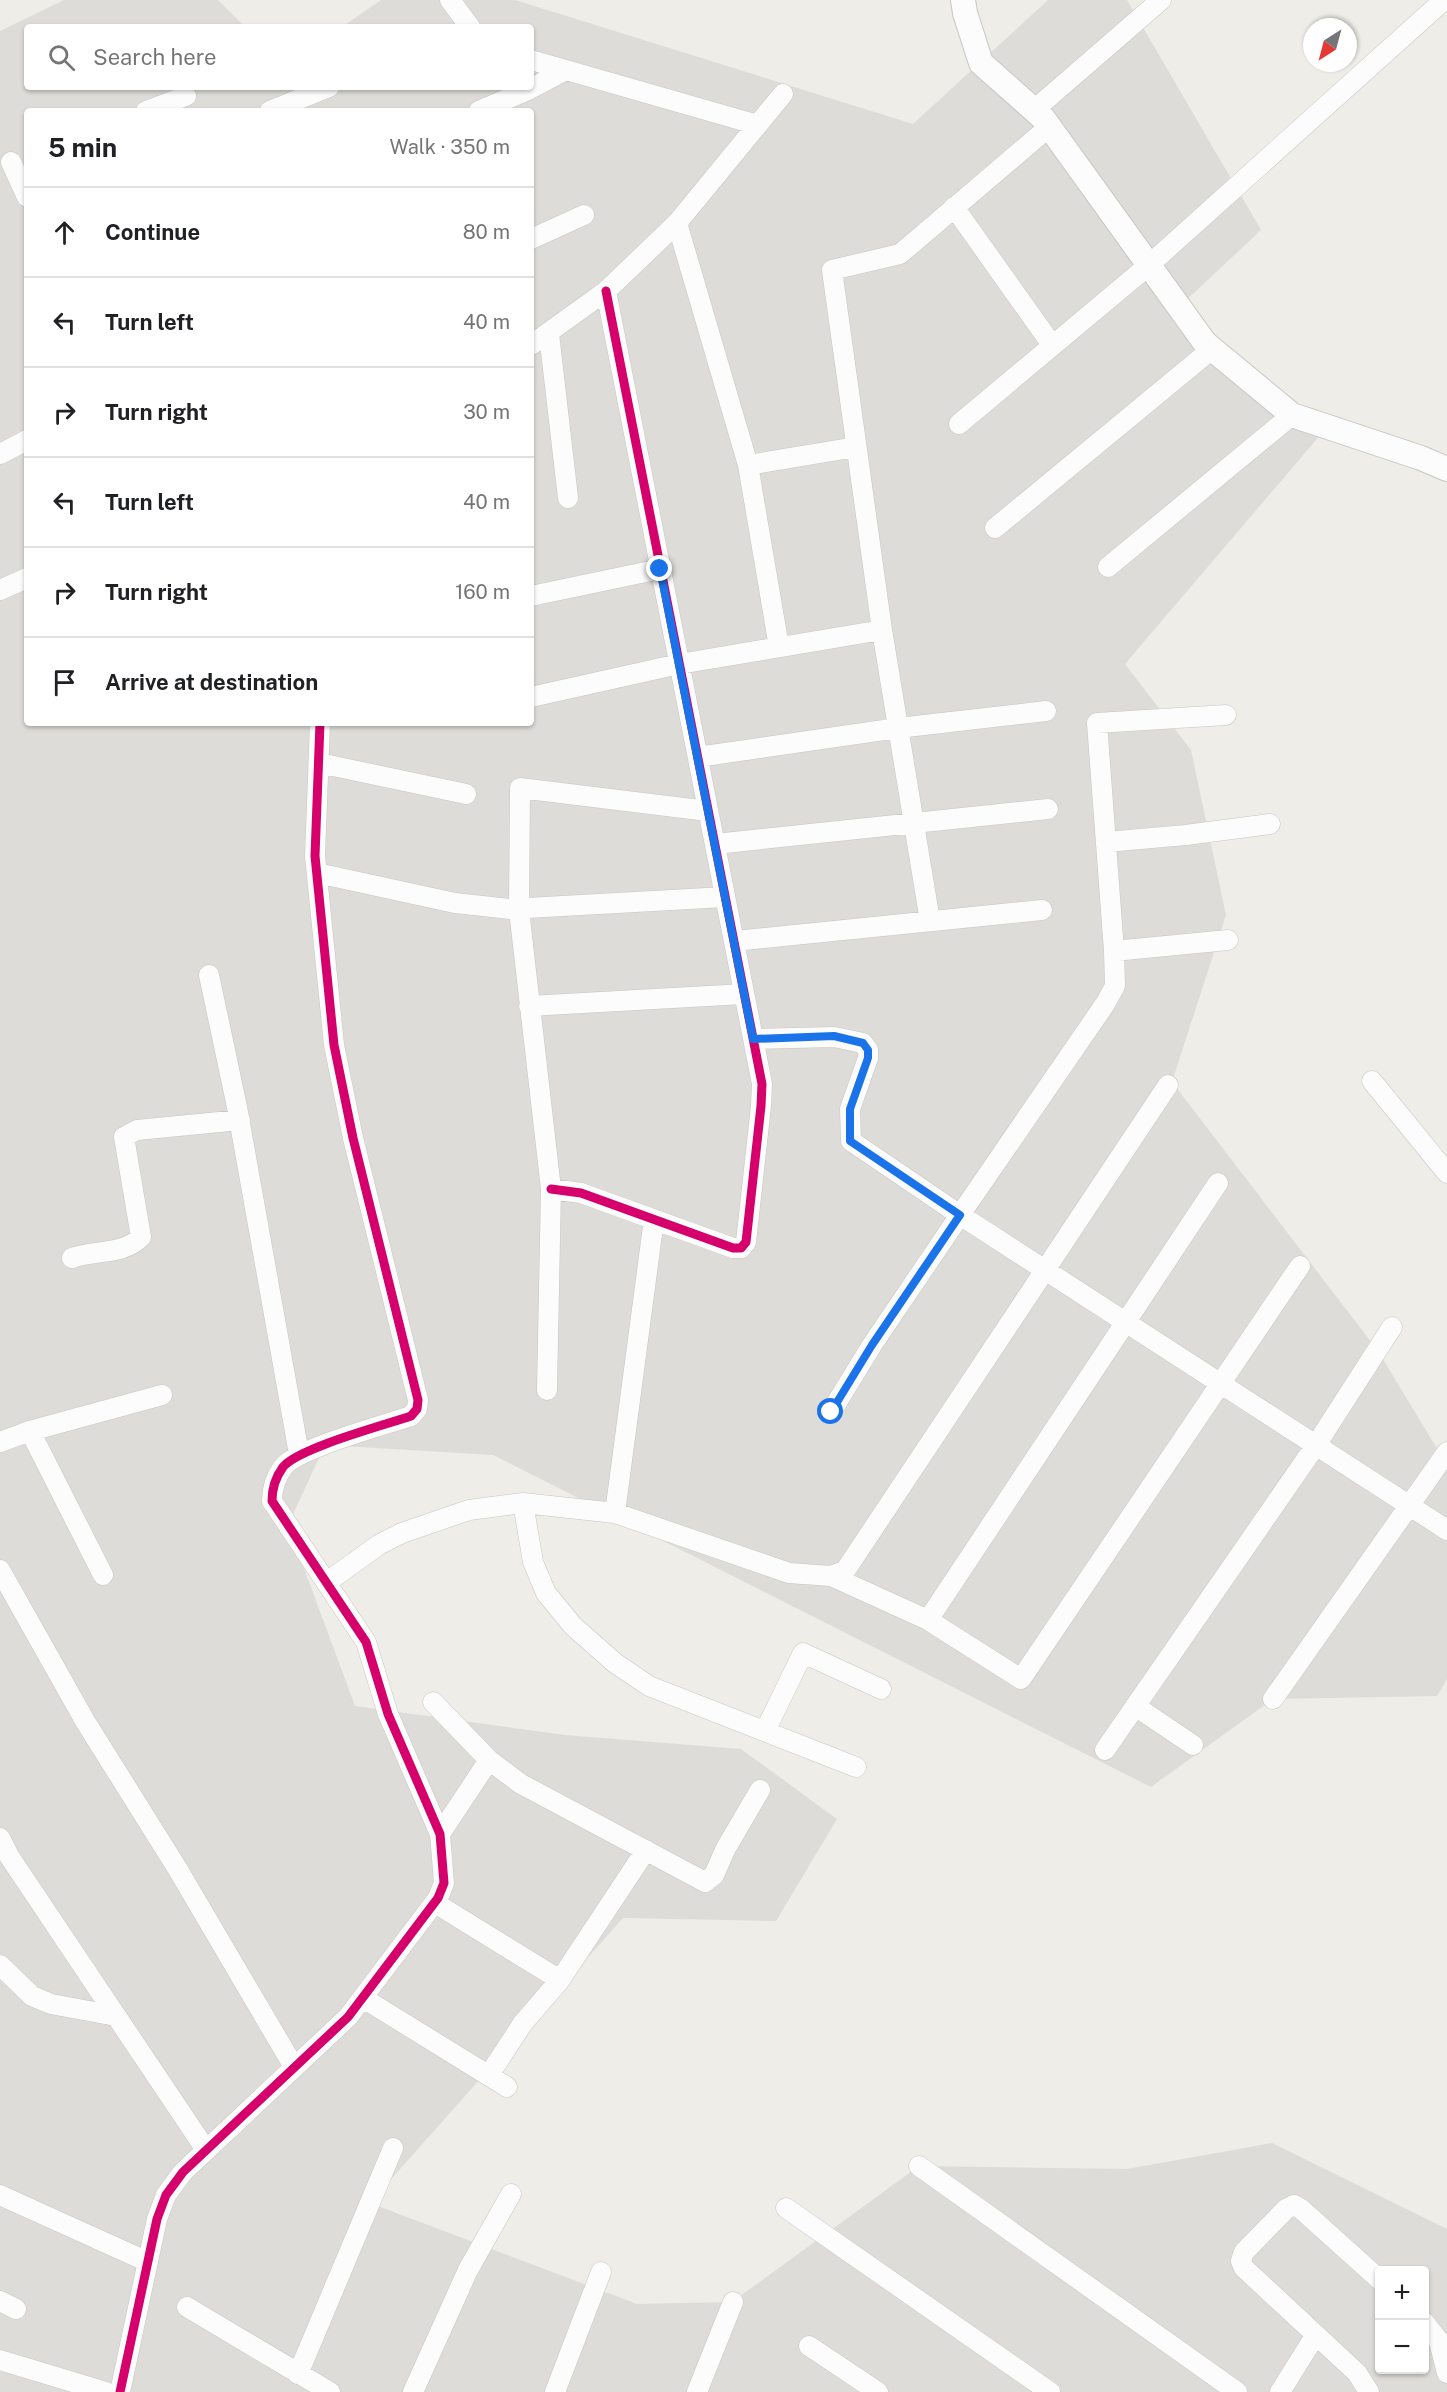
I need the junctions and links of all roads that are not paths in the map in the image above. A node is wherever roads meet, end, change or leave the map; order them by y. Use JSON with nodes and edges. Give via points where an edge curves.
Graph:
{"nodes":[{"id":1,"x":450,"y":0,"type":"edge"},
{"id":2,"x":963,"y":0,"type":"edge"},
{"id":3,"x":1161,"y":0,"type":"edge"},
{"id":4,"x":1444,"y":0,"type":"edge"},
{"id":5,"x":467,"y":24,"type":"edge"},
{"id":6,"x":534,"y":61,"type":"edge"},
{"id":7,"x":566,"y":70,"type":"junction"},
{"id":8,"x":534,"y":87,"type":"edge"},
{"id":9,"x":322,"y":90,"type":"edge"},
{"id":10,"x":528,"y":90,"type":"edge"},
{"id":11,"x":783,"y":94,"type":"dead end"},
{"id":12,"x":186,"y":96,"type":"dead end"},
{"id":13,"x":154,"y":108,"type":"edge"},
{"id":14,"x":277,"y":108,"type":"edge"},
{"id":15,"x":486,"y":108,"type":"edge"},
{"id":16,"x":1042,"y":119,"type":"junction"},
{"id":17,"x":758,"y":124,"type":"junction"},
{"id":18,"x":13,"y":162,"type":"edge"},
{"id":19,"x":24,"y":190,"type":"edge"},
{"id":20,"x":954,"y":207,"type":"junction"},
{"id":21,"x":584,"y":215,"type":"dead end"},
{"id":22,"x":677,"y":223,"type":"junction"},
{"id":23,"x":534,"y":238,"type":"edge"},
{"id":24,"x":1149,"y":265,"type":"junction"},
{"id":25,"x":606,"y":291,"type":"junction"},
{"id":26,"x":549,"y":334,"type":"junction"},
{"id":27,"x":534,"y":343,"type":"edge"},
{"id":28,"x":1052,"y":345,"type":"junction"},
{"id":29,"x":1212,"y":349,"type":"junction"},
{"id":30,"x":1292,"y":415,"type":"junction"},
{"id":31,"x":959,"y":424,"type":"dead end"},
{"id":32,"x":24,"y":442,"type":"edge"},
{"id":33,"x":856,"y":447,"type":"junction"},
{"id":34,"x":0,"y":454,"type":"edge"},
{"id":35,"x":748,"y":465,"type":"junction"},
{"id":36,"x":1447,"y":469,"type":"edge"},
{"id":37,"x":568,"y":498,"type":"dead end"},
{"id":38,"x":995,"y":528,"type":"dead end"},
{"id":39,"x":1108,"y":567,"type":"dead end"},
{"id":40,"x":660,"y":569,"type":"junction"},
{"id":41,"x":24,"y":579,"type":"edge"},
{"id":42,"x":0,"y":590,"type":"edge"},
{"id":43,"x":534,"y":595,"type":"edge"},
{"id":44,"x":882,"y":630,"type":"junction"},
{"id":45,"x":779,"y":647,"type":"junction"},
{"id":46,"x":679,"y":664,"type":"junction"},
{"id":47,"x":534,"y":696,"type":"edge"},
{"id":48,"x":1046,"y":711,"type":"dead end"},
{"id":49,"x":1226,"y":715,"type":"dead end"},
{"id":50,"x":320,"y":726,"type":"edge"},
{"id":51,"x":898,"y":728,"type":"junction"},
{"id":52,"x":698,"y":757,"type":"junction"},
{"id":53,"x":319,"y":763,"type":"junction"},
{"id":54,"x":466,"y":794,"type":"dead end"},
{"id":55,"x":1048,"y":809,"type":"dead end"},
{"id":56,"x":708,"y":811,"type":"junction"},
{"id":57,"x":914,"y":823,"type":"junction"},
{"id":58,"x":1270,"y":824,"type":"dead end"},
{"id":59,"x":1106,"y":842,"type":"junction"},
{"id":60,"x":715,"y":844,"type":"junction"},
{"id":61,"x":317,"y":873,"type":"junction"},
{"id":62,"x":725,"y":897,"type":"junction"},
{"id":63,"x":519,"y":910,"type":"junction"},
{"id":64,"x":1042,"y":910,"type":"dead end"},
{"id":65,"x":930,"y":921,"type":"junction"},
{"id":66,"x":1228,"y":940,"type":"dead end"},
{"id":67,"x":734,"y":941,"type":"junction"},
{"id":68,"x":1114,"y":951,"type":"junction"},
{"id":69,"x":209,"y":975,"type":"dead end"},
{"id":70,"x":744,"y":994,"type":"junction"},
{"id":71,"x":528,"y":1006,"type":"junction"},
{"id":72,"x":753,"y":1039,"type":"junction"},
{"id":73,"x":1372,"y":1081,"type":"dead end"},
{"id":74,"x":1168,"y":1085,"type":"dead end"},
{"id":75,"x":240,"y":1120,"type":"junction"},
{"id":76,"x":1447,"y":1173,"type":"edge"},
{"id":77,"x":1218,"y":1183,"type":"dead end"},
{"id":78,"x":550,"y":1189,"type":"junction"},
{"id":79,"x":960,"y":1215,"type":"junction"},
{"id":80,"x":654,"y":1219,"type":"junction"},
{"id":81,"x":72,"y":1258,"type":"dead end"},
{"id":82,"x":1300,"y":1266,"type":"dead end"},
{"id":83,"x":1046,"y":1270,"type":"junction"},
{"id":84,"x":1126,"y":1322,"type":"junction"},
{"id":85,"x":1392,"y":1327,"type":"dead end"},
{"id":86,"x":1221,"y":1384,"type":"junction"},
{"id":87,"x":546,"y":1390,"type":"dead end"},
{"id":88,"x":162,"y":1395,"type":"dead end"},
{"id":89,"x":831,"y":1412,"type":"dead end"},
{"id":90,"x":30,"y":1431,"type":"junction"},
{"id":91,"x":0,"y":1442,"type":"edge"},
{"id":92,"x":1316,"y":1445,"type":"junction"},
{"id":93,"x":1447,"y":1452,"type":"edge"},
{"id":94,"x":299,"y":1454,"type":"junction"},
{"id":95,"x":523,"y":1503,"type":"junction"},
{"id":96,"x":1409,"y":1506,"type":"junction"},
{"id":97,"x":615,"y":1513,"type":"junction"},
{"id":98,"x":1447,"y":1530,"type":"edge"},
{"id":99,"x":0,"y":1570,"type":"edge"},
{"id":100,"x":103,"y":1575,"type":"dead end"},
{"id":101,"x":831,"y":1576,"type":"junction"},
{"id":102,"x":327,"y":1582,"type":"junction"},
{"id":103,"x":928,"y":1620,"type":"junction"},
{"id":104,"x":881,"y":1689,"type":"dead end"},
{"id":105,"x":1273,"y":1699,"type":"dead end"},
{"id":106,"x":433,"y":1702,"type":"dead end"},
{"id":107,"x":1135,"y":1706,"type":"junction"},
{"id":108,"x":765,"y":1731,"type":"junction"},
{"id":109,"x":1193,"y":1745,"type":"dead end"},
{"id":110,"x":1105,"y":1750,"type":"dead end"},
{"id":111,"x":489,"y":1760,"type":"junction"},
{"id":112,"x":856,"y":1767,"type":"dead end"},
{"id":113,"x":760,"y":1790,"type":"dead end"},
{"id":114,"x":440,"y":1834,"type":"junction"},
{"id":115,"x":0,"y":1838,"type":"edge"},
{"id":116,"x":646,"y":1850,"type":"junction"},
{"id":117,"x":435,"y":1903,"type":"junction"},
{"id":118,"x":0,"y":1965,"type":"edge"},
{"id":119,"x":560,"y":1980,"type":"junction"},
{"id":120,"x":363,"y":1998,"type":"junction"},
{"id":121,"x":117,"y":2016,"type":"junction"},
{"id":122,"x":294,"y":2067,"type":"junction"},
{"id":123,"x":489,"y":2075,"type":"junction"},
{"id":124,"x":507,"y":2087,"type":"dead end"},
{"id":125,"x":393,"y":2148,"type":"dead end"},
{"id":126,"x":206,"y":2150,"type":"junction"},
{"id":127,"x":919,"y":2166,"type":"dead end"},
{"id":128,"x":511,"y":2194,"type":"dead end"},
{"id":129,"x":0,"y":2195,"type":"edge"},
{"id":130,"x":786,"y":2208,"type":"dead end"},
{"id":131,"x":148,"y":2262,"type":"junction"},
{"id":132,"x":601,"y":2272,"type":"dead end"},
{"id":133,"x":1375,"y":2276,"type":"edge"},
{"id":134,"x":733,"y":2302,"type":"dead end"},
{"id":135,"x":187,"y":2307,"type":"dead end"},
{"id":136,"x":1429,"y":2327,"type":"edge"},
{"id":137,"x":1315,"y":2336,"type":"junction"},
{"id":138,"x":809,"y":2346,"type":"dead end"},
{"id":139,"x":0,"y":2360,"type":"edge"},
{"id":140,"x":1447,"y":2373,"type":"edge"},
{"id":141,"x":298,"y":2374,"type":"junction"},
{"id":142,"x":106,"y":2392,"type":"edge"},
{"id":143,"x":120,"y":2392,"type":"edge"},
{"id":144,"x":330,"y":2392,"type":"edge"},
{"id":145,"x":413,"y":2392,"type":"edge"},
{"id":146,"x":555,"y":2392,"type":"edge"},
{"id":147,"x":697,"y":2392,"type":"edge"},
{"id":148,"x":878,"y":2392,"type":"edge"},
{"id":149,"x":1050,"y":2392,"type":"edge"},
{"id":150,"x":1237,"y":2392,"type":"edge"},
{"id":151,"x":1280,"y":2392,"type":"edge"},
{"id":152,"x":1370,"y":2392,"type":"edge"}],
"edges":[{"from":1,"to":5,"type":"street"},
{"from":2,"to":16,"type":"street","via":[[981,63]]},
{"from":3,"to":16,"type":"street"},
{"from":4,"to":24,"type":"street"},
{"from":6,"to":7,"type":"street"},
{"from":7,"to":8,"type":"street"},
{"from":7,"to":17,"type":"street"},
{"from":9,"to":14,"type":"street"},
{"from":10,"to":15,"type":"street"},
{"from":11,"to":17,"type":"street"},
{"from":12,"to":13,"type":"street"},
{"from":16,"to":20,"type":"street"},
{"from":16,"to":24,"type":"street"},
{"from":17,"to":22,"type":"street"},
{"from":18,"to":19,"type":"street"},
{"from":20,"to":28,"type":"street"},
{"from":20,"to":33,"type":"street","via":[[900,254],[832,270]]},
{"from":21,"to":23,"type":"street"},
{"from":22,"to":25,"type":"street"},
{"from":22,"to":35,"type":"street"},
{"from":24,"to":28,"type":"street"},
{"from":24,"to":29,"type":"street"},
{"from":25,"to":26,"type":"street"},
{"from":25,"to":40,"type":"street"},
{"from":26,"to":27,"type":"street"},
{"from":26,"to":37,"type":"street"},
{"from":28,"to":31,"type":"street"},
{"from":29,"to":30,"type":"street"},
{"from":29,"to":38,"type":"street"},
{"from":30,"to":36,"type":"street"},
{"from":30,"to":39,"type":"street"},
{"from":32,"to":34,"type":"street"},
{"from":33,"to":35,"type":"street"},
{"from":33,"to":44,"type":"street"},
{"from":35,"to":45,"type":"street"},
{"from":40,"to":43,"type":"street"},
{"from":40,"to":46,"type":"street"},
{"from":41,"to":42,"type":"street"},
{"from":44,"to":45,"type":"street"},
{"from":44,"to":51,"type":"street"},
{"from":45,"to":46,"type":"street"},
{"from":46,"to":47,"type":"street"},
{"from":46,"to":52,"type":"street"},
{"from":48,"to":51,"type":"street"},
{"from":49,"to":59,"type":"street","via":[[1097,723]]},
{"from":50,"to":53,"type":"street"},
{"from":51,"to":52,"type":"street"},
{"from":51,"to":57,"type":"street"},
{"from":52,"to":56,"type":"street"},
{"from":53,"to":54,"type":"street"},
{"from":53,"to":61,"type":"street"},
{"from":55,"to":57,"type":"street"},
{"from":56,"to":60,"type":"street"},
{"from":56,"to":63,"type":"street","via":[[520,788]]},
{"from":57,"to":60,"type":"street"},
{"from":57,"to":65,"type":"street"},
{"from":58,"to":59,"type":"street"},
{"from":59,"to":68,"type":"street"},
{"from":60,"to":62,"type":"street"},
{"from":61,"to":63,"type":"street","via":[[455,903]]},
{"from":61,"to":94,"type":"street","via":[[336,1056],[418,1400],[411,1416]]},
{"from":62,"to":63,"type":"street"},
{"from":62,"to":67,"type":"street"},
{"from":63,"to":71,"type":"street"},
{"from":64,"to":65,"type":"street"},
{"from":65,"to":67,"type":"street"},
{"from":66,"to":68,"type":"street"},
{"from":67,"to":70,"type":"street"},
{"from":68,"to":79,"type":"street","via":[[1115,986],[1106,1004]]},
{"from":69,"to":75,"type":"street"},
{"from":70,"to":71,"type":"street"},
{"from":70,"to":72,"type":"street"},
{"from":71,"to":78,"type":"street"},
{"from":72,"to":79,"type":"street","via":[[834,1036],[863,1043],[868,1058],[850,1109],[850,1141]]},
{"from":72,"to":80,"type":"street","via":[[762,1084],[746,1242],[741,1248],[733,1248]]},
{"from":73,"to":76,"type":"street"},
{"from":74,"to":83,"type":"street"},
{"from":75,"to":81,"type":"street","via":[[137,1130],[124,1137],[141,1237],[132,1246]]},
{"from":75,"to":94,"type":"street"},
{"from":77,"to":84,"type":"street"},
{"from":78,"to":80,"type":"street","via":[[581,1193]]},
{"from":78,"to":87,"type":"street"},
{"from":79,"to":83,"type":"street"},
{"from":79,"to":89,"type":"street"},
{"from":80,"to":97,"type":"street"},
{"from":82,"to":86,"type":"street"},
{"from":83,"to":84,"type":"street"},
{"from":83,"to":101,"type":"street","via":[[845,1571]]},
{"from":84,"to":86,"type":"street"},
{"from":84,"to":103,"type":"street"},
{"from":85,"to":92,"type":"street"},
{"from":86,"to":92,"type":"street"},
{"from":86,"to":103,"type":"street","via":[[1021,1679]]},
{"from":88,"to":90,"type":"street"},
{"from":90,"to":91,"type":"street"},
{"from":90,"to":100,"type":"street"},
{"from":92,"to":96,"type":"street"},
{"from":92,"to":107,"type":"street"},
{"from":93,"to":96,"type":"street"},
{"from":94,"to":102,"type":"street","via":[[284,1466],[272,1487],[272,1501]]},
{"from":95,"to":97,"type":"street"},
{"from":95,"to":102,"type":"street","via":[[469,1510],[402,1533]]},
{"from":95,"to":108,"type":"street","via":[[533,1562],[546,1593],[573,1626],[615,1664],[649,1686]]},
{"from":96,"to":98,"type":"street"},
{"from":96,"to":105,"type":"street"},
{"from":97,"to":101,"type":"street","via":[[789,1573]]},
{"from":99,"to":122,"type":"street","via":[[85,1721]]},
{"from":101,"to":103,"type":"street"},
{"from":102,"to":114,"type":"street","via":[[366,1642],[388,1714]]},
{"from":104,"to":108,"type":"street","via":[[803,1653]]},
{"from":106,"to":111,"type":"street"},
{"from":107,"to":109,"type":"street"},
{"from":107,"to":110,"type":"street"},
{"from":108,"to":112,"type":"street"},
{"from":111,"to":114,"type":"street"},
{"from":111,"to":116,"type":"street","via":[[521,1784]]},
{"from":113,"to":116,"type":"street","via":[[714,1875],[705,1882]]},
{"from":114,"to":117,"type":"street","via":[[444,1883]]},
{"from":115,"to":121,"type":"street"},
{"from":116,"to":119,"type":"street"},
{"from":117,"to":119,"type":"street"},
{"from":117,"to":120,"type":"street"},
{"from":118,"to":121,"type":"street","via":[[32,1996],[51,2004]]},
{"from":119,"to":123,"type":"street","via":[[523,2023]]},
{"from":120,"to":122,"type":"street"},
{"from":120,"to":123,"type":"street"},
{"from":121,"to":126,"type":"street"},
{"from":122,"to":126,"type":"street"},
{"from":123,"to":124,"type":"street"},
{"from":125,"to":141,"type":"street"},
{"from":126,"to":131,"type":"street","via":[[166,2195]]},
{"from":127,"to":150,"type":"street"},
{"from":128,"to":145,"type":"street","via":[[468,2270]]},
{"from":129,"to":131,"type":"street"},
{"from":130,"to":149,"type":"street"},
{"from":131,"to":143,"type":"street"},
{"from":132,"to":146,"type":"street"},
{"from":133,"to":137,"type":"street","via":[[1301,2209],[1294,2205],[1286,2209],[1244,2252],[1241,2261]]},
{"from":134,"to":147,"type":"street"},
{"from":135,"to":141,"type":"street"},
{"from":136,"to":140,"type":"street","via":[[1439,2341]]},
{"from":137,"to":151,"type":"street"},
{"from":137,"to":152,"type":"street","via":[[1357,2373]]},
{"from":138,"to":148,"type":"street"},
{"from":139,"to":142,"type":"street"},
{"from":141,"to":144,"type":"street"}]}
